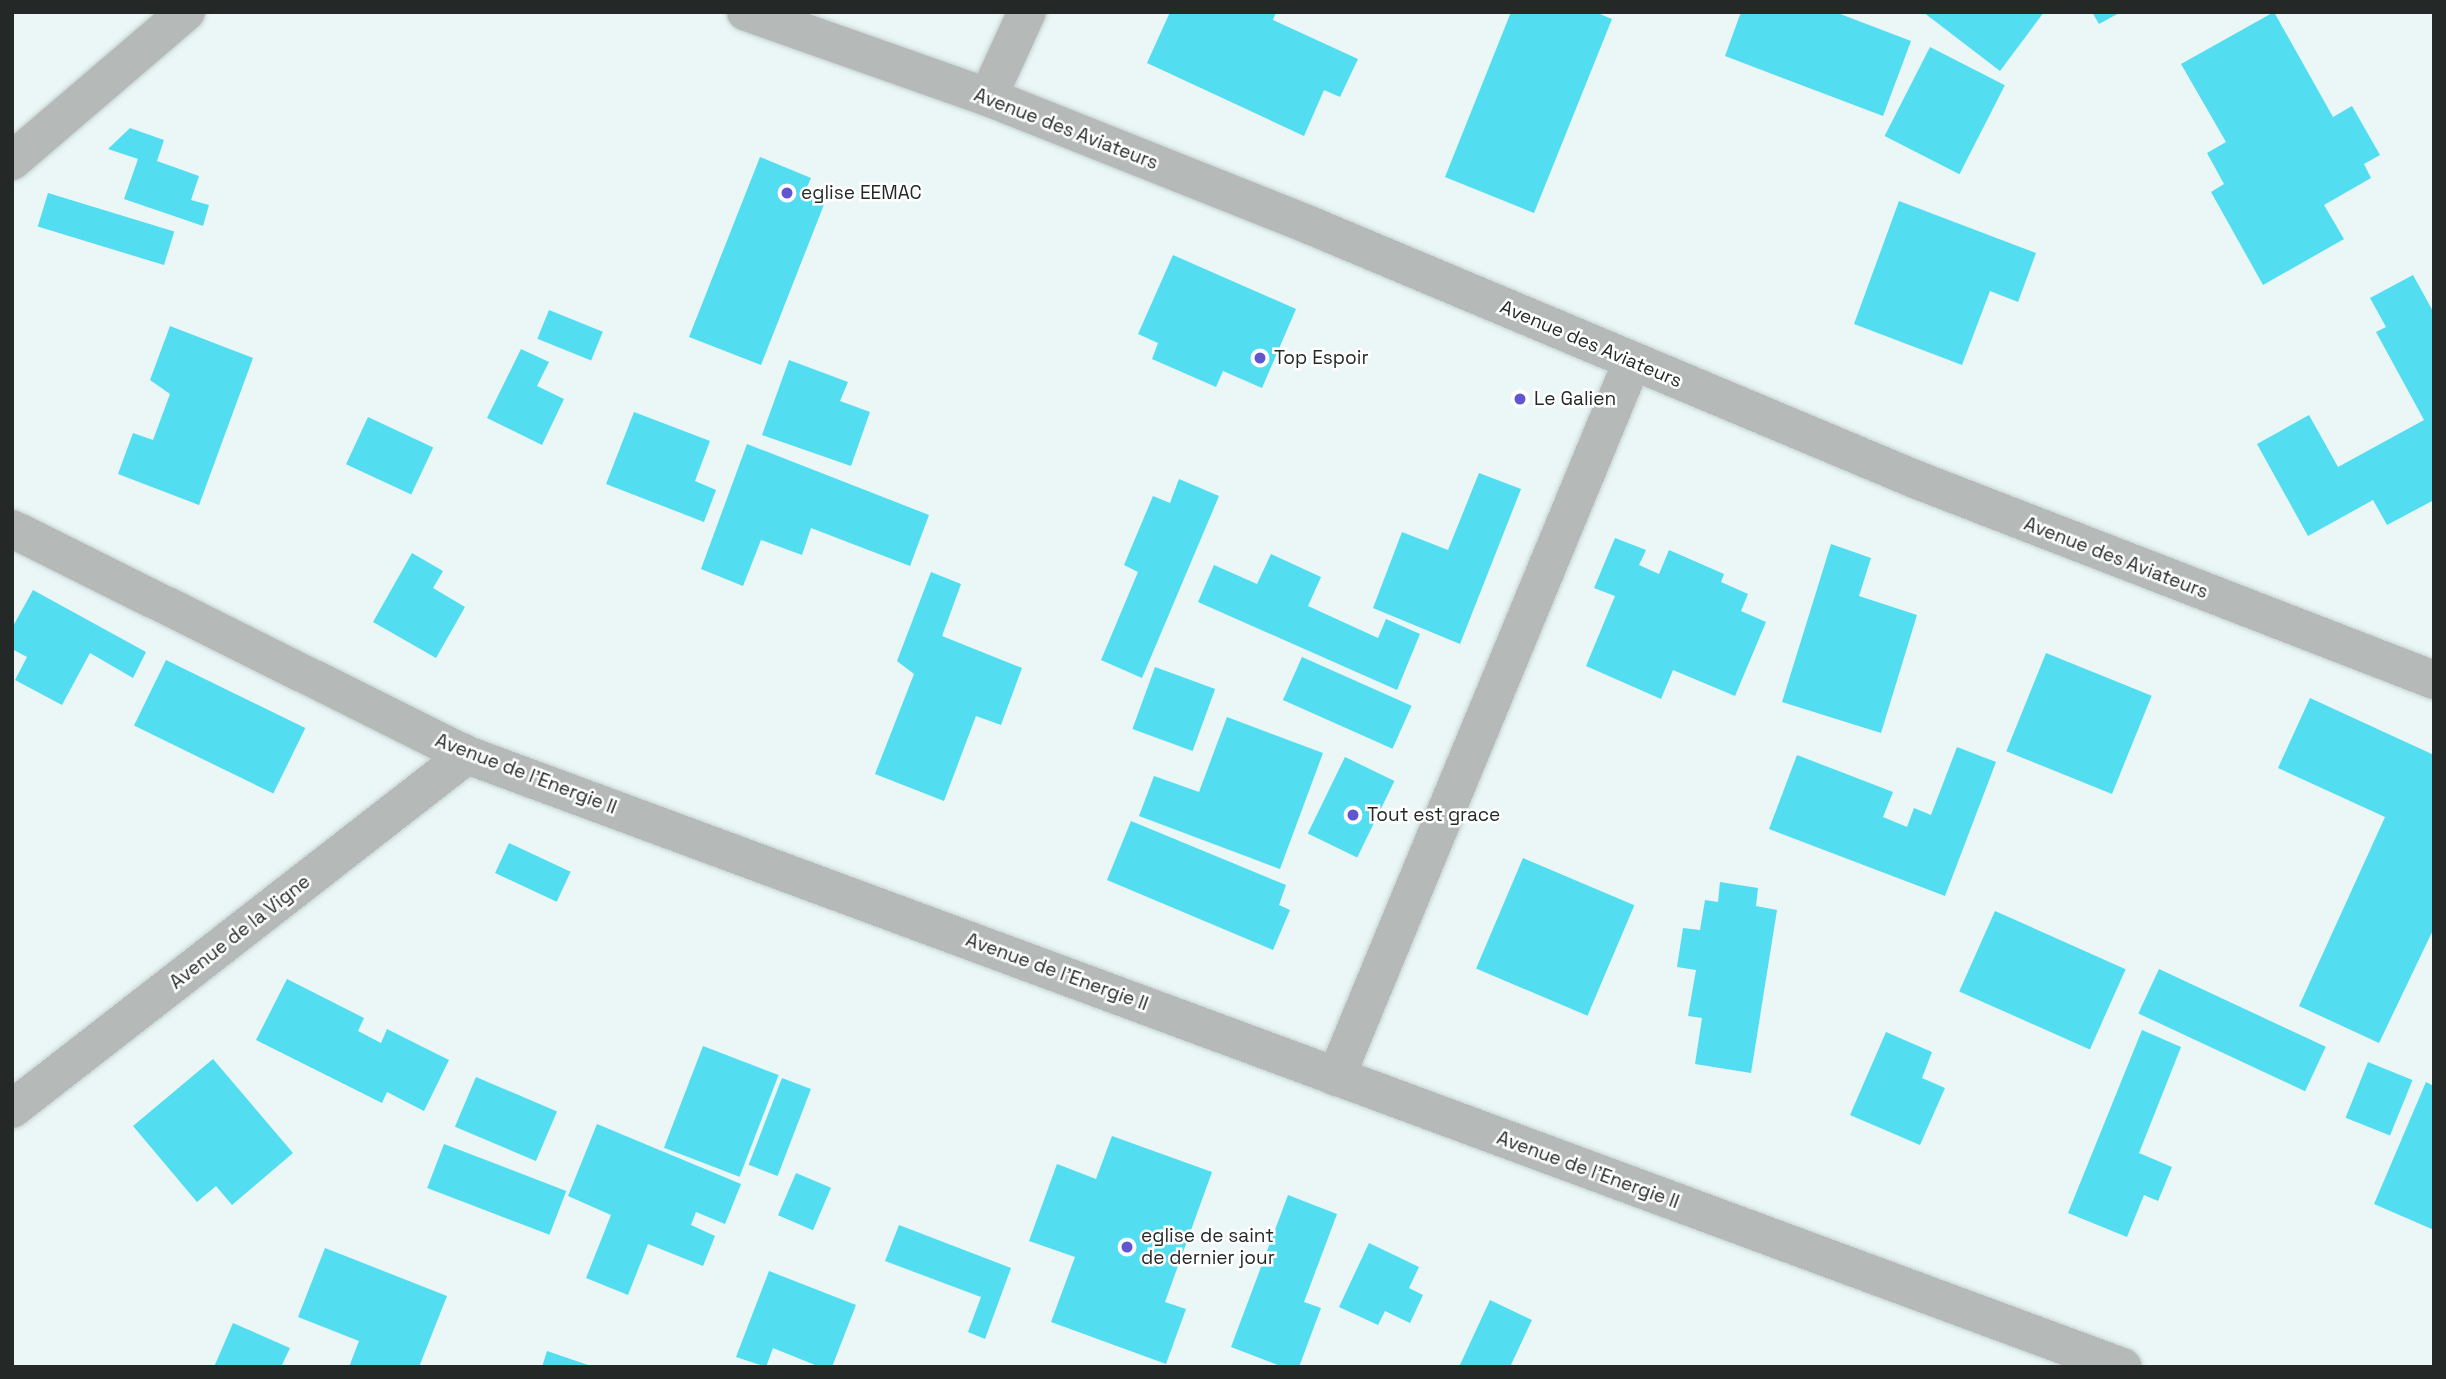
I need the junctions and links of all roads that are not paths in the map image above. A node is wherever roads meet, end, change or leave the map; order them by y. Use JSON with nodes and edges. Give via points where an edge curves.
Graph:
{"nodes":[{"id":1,"x":186,"y":12,"type":"edge"},
{"id":2,"x":746,"y":12,"type":"edge"},
{"id":3,"x":1027,"y":12,"type":"edge"},
{"id":4,"x":988,"y":97,"type":"junction"},
{"id":5,"x":12,"y":161,"type":"edge"},
{"id":6,"x":1632,"y":362,"type":"junction"},
{"id":7,"x":12,"y":529,"type":"edge"},
{"id":8,"x":2434,"y":680,"type":"edge"},
{"id":9,"x":467,"y":755,"type":"junction"},
{"id":10,"x":1336,"y":1077,"type":"junction"},
{"id":11,"x":12,"y":1109,"type":"edge"},
{"id":12,"x":2122,"y":1367,"type":"edge"}],
"edges":[{"from":1,"to":5,"type":"street"},
{"from":2,"to":4,"type":"street","name":"Avenue des Aviateurs"},
{"from":3,"to":4,"type":"street"},
{"from":4,"to":6,"type":"street","name":"Avenue des Aviateurs","via":[[1307,224]]},
{"from":6,"to":8,"type":"street","name":"Avenue des Aviateurs","via":[[1912,478]]},
{"from":6,"to":10,"type":"street"},
{"from":7,"to":9,"type":"street","name":"Avenue de l'Energie II"},
{"from":9,"to":10,"type":"street","name":"Avenue de l'Energie II"},
{"from":9,"to":11,"type":"street","name":"Avenue de la Vigne"},
{"from":10,"to":12,"type":"street","name":"Avenue de l'Energie II"}]}
